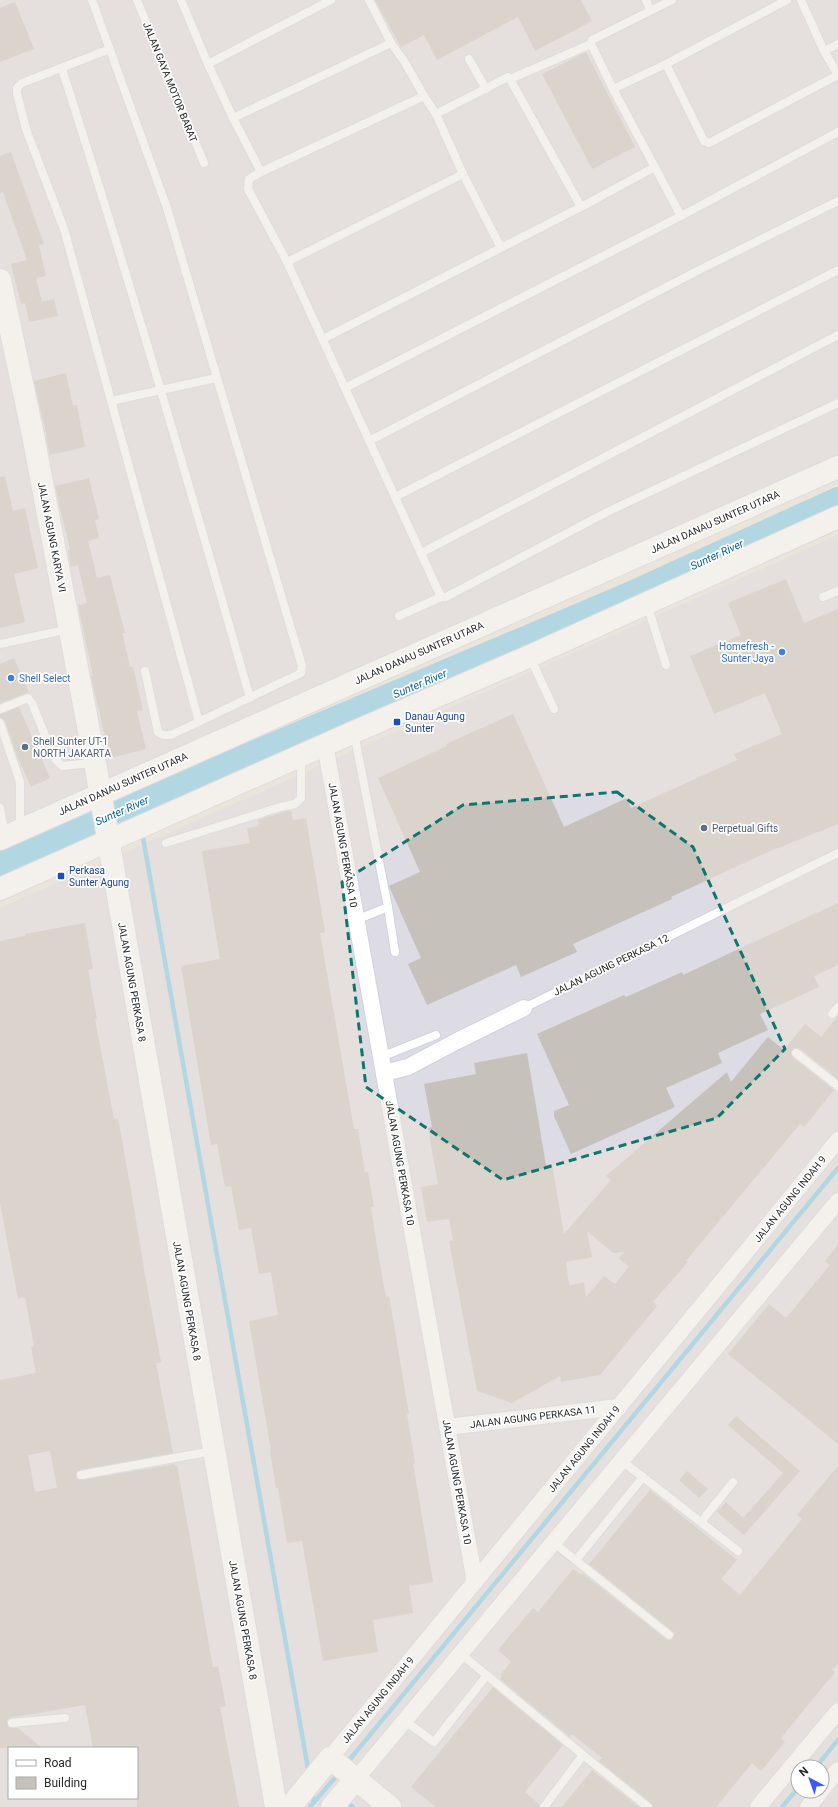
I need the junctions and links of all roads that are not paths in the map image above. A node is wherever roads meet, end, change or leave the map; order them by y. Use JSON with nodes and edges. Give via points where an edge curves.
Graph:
{"nodes":[{"id":1,"x":92,"y":0,"type":"edge"},
{"id":2,"x":137,"y":0,"type":"edge"},
{"id":3,"x":181,"y":0,"type":"edge"},
{"id":4,"x":331,"y":0,"type":"edge"},
{"id":5,"x":369,"y":0,"type":"edge"},
{"id":6,"x":646,"y":0,"type":"edge"},
{"id":7,"x":672,"y":0,"type":"edge"},
{"id":8,"x":788,"y":0,"type":"edge"},
{"id":9,"x":801,"y":0,"type":"edge"},
{"id":10,"x":650,"y":10,"type":"junction"},
{"id":11,"x":391,"y":43,"type":"junction"},
{"id":12,"x":591,"y":44,"type":"junction"},
{"id":13,"x":838,"y":44,"type":"edge"},
{"id":14,"x":110,"y":49,"type":"junction"},
{"id":15,"x":824,"y":51,"type":"junction"},
{"id":16,"x":469,"y":59,"type":"dead end"},
{"id":17,"x":208,"y":64,"type":"junction"},
{"id":18,"x":666,"y":64,"type":"junction"},
{"id":19,"x":62,"y":69,"type":"junction"},
{"id":20,"x":838,"y":75,"type":"edge"},
{"id":21,"x":510,"y":79,"type":"junction"},
{"id":22,"x":486,"y":89,"type":"junction"},
{"id":23,"x":613,"y":89,"type":"junction"},
{"id":24,"x":424,"y":96,"type":"junction"},
{"id":25,"x":436,"y":114,"type":"junction"},
{"id":26,"x":233,"y":118,"type":"junction"},
{"id":27,"x":838,"y":132,"type":"edge"},
{"id":28,"x":204,"y":163,"type":"dead end"},
{"id":29,"x":655,"y":167,"type":"junction"},
{"id":30,"x":261,"y":172,"type":"junction"},
{"id":31,"x":463,"y":174,"type":"junction"},
{"id":32,"x":838,"y":201,"type":"edge"},
{"id":33,"x":581,"y":207,"type":"junction"},
{"id":34,"x":681,"y":216,"type":"junction"},
{"id":35,"x":501,"y":248,"type":"junction"},
{"id":36,"x":287,"y":262,"type":"junction"},
{"id":37,"x":838,"y":270,"type":"edge"},
{"id":38,"x":0,"y":280,"type":"edge"},
{"id":39,"x":838,"y":336,"type":"edge"},
{"id":40,"x":323,"y":339,"type":"junction"},
{"id":41,"x":216,"y":378,"type":"junction"},
{"id":42,"x":345,"y":388,"type":"junction"},
{"id":43,"x":162,"y":390,"type":"junction"},
{"id":44,"x":111,"y":401,"type":"junction"},
{"id":45,"x":838,"y":403,"type":"edge"},
{"id":46,"x":369,"y":441,"type":"junction"},
{"id":47,"x":838,"y":467,"type":"edge"},
{"id":48,"x":395,"y":497,"type":"junction"},
{"id":49,"x":838,"y":517,"type":"edge"},
{"id":50,"x":421,"y":553,"type":"junction"},
{"id":51,"x":838,"y":591,"type":"edge"},
{"id":52,"x":441,"y":597,"type":"junction"},
{"id":53,"x":823,"y":597,"type":"dead end"},
{"id":54,"x":646,"y":602,"type":"junction"},
{"id":55,"x":399,"y":616,"type":"dead end"},
{"id":56,"x":69,"y":630,"type":"junction"},
{"id":57,"x":0,"y":644,"type":"edge"},
{"id":58,"x":530,"y":656,"type":"junction"},
{"id":59,"x":666,"y":665,"type":"dead end"},
{"id":60,"x":145,"y":671,"type":"dead end"},
{"id":61,"x":250,"y":698,"type":"junction"},
{"id":62,"x":0,"y":709,"type":"edge"},
{"id":63,"x":554,"y":709,"type":"dead end"},
{"id":64,"x":199,"y":722,"type":"junction"},
{"id":65,"x":0,"y":723,"type":"edge"},
{"id":66,"x":354,"y":732,"type":"junction"},
{"id":67,"x":325,"y":744,"type":"junction"},
{"id":68,"x":301,"y":755,"type":"junction"},
{"id":69,"x":95,"y":763,"type":"junction"},
{"id":70,"x":100,"y":799,"type":"junction"},
{"id":71,"x":5,"y":824,"type":"edge"},
{"id":72,"x":111,"y":837,"type":"junction"},
{"id":73,"x":166,"y":843,"type":"dead end"},
{"id":74,"x":838,"y":853,"type":"edge"},
{"id":75,"x":0,"y":889,"type":"edge"},
{"id":76,"x":388,"y":907,"type":"junction"},
{"id":77,"x":356,"y":920,"type":"junction"},
{"id":78,"x":395,"y":952,"type":"dead end"},
{"id":79,"x":838,"y":1007,"type":"edge"},
{"id":80,"x":524,"y":1008,"type":"joint"},
{"id":81,"x":832,"y":1014,"type":"dead end"},
{"id":82,"x":436,"y":1035,"type":"dead end"},
{"id":83,"x":796,"y":1053,"type":"dead end"},
{"id":84,"x":381,"y":1057,"type":"junction"},
{"id":85,"x":384,"y":1073,"type":"junction"},
{"id":86,"x":838,"y":1086,"type":"edge"},
{"id":87,"x":838,"y":1140,"type":"edge"},
{"id":88,"x":838,"y":1201,"type":"edge"},
{"id":89,"x":619,"y":1407,"type":"junction"},
{"id":90,"x":447,"y":1427,"type":"junction"},
{"id":91,"x":213,"y":1450,"type":"junction"},
{"id":92,"x":621,"y":1460,"type":"junction"},
{"id":93,"x":81,"y":1475,"type":"dead end"},
{"id":94,"x":643,"y":1477,"type":"junction"},
{"id":95,"x":733,"y":1482,"type":"dead end"},
{"id":96,"x":701,"y":1522,"type":"junction"},
{"id":97,"x":553,"y":1542,"type":"junction"},
{"id":98,"x":738,"y":1550,"type":"dead end"},
{"id":99,"x":576,"y":1560,"type":"junction"},
{"id":100,"x":475,"y":1582,"type":"junction"},
{"id":101,"x":669,"y":1635,"type":"dead end"},
{"id":102,"x":461,"y":1654,"type":"junction"},
{"id":103,"x":487,"y":1675,"type":"junction"},
{"id":104,"x":838,"y":1711,"type":"edge"},
{"id":105,"x":65,"y":1718,"type":"dead end"},
{"id":106,"x":405,"y":1721,"type":"junction"},
{"id":107,"x":12,"y":1723,"type":"dead end"},
{"id":108,"x":583,"y":1755,"type":"junction"},
{"id":109,"x":838,"y":1770,"type":"edge"},
{"id":110,"x":345,"y":1773,"type":"junction"},
{"id":111,"x":830,"y":1779,"type":"edge"},
{"id":112,"x":814,"y":1799,"type":"edge"},
{"id":113,"x":276,"y":1807,"type":"edge"},
{"id":114,"x":290,"y":1807,"type":"edge"},
{"id":115,"x":332,"y":1807,"type":"edge"},
{"id":116,"x":390,"y":1807,"type":"edge"},
{"id":117,"x":544,"y":1807,"type":"edge"},
{"id":118,"x":648,"y":1807,"type":"edge"},
{"id":119,"x":758,"y":1807,"type":"edge"},
{"id":120,"x":808,"y":1807,"type":"edge"}],
"edges":[{"from":1,"to":14,"type":"lane"},
{"from":2,"to":28,"type":"lane","name":"JALAN GAYA MOTOR BARAT"},
{"from":3,"to":17,"type":"lane"},
{"from":4,"to":17,"type":"lane"},
{"from":5,"to":11,"type":"lane"},
{"from":6,"to":10,"type":"lane"},
{"from":7,"to":10,"type":"lane"},
{"from":8,"to":18,"type":"lane"},
{"from":9,"to":15,"type":"lane"},
{"from":10,"to":12,"type":"lane","via":[[592,40]]},
{"from":11,"to":24,"type":"lane","via":[[404,60]]},
{"from":11,"to":26,"type":"lane"},
{"from":12,"to":21,"type":"lane"},
{"from":12,"to":23,"type":"lane"},
{"from":13,"to":15,"type":"lane"},
{"from":14,"to":19,"type":"lane"},
{"from":14,"to":41,"type":"lane","via":[[167,208]]},
{"from":15,"to":20,"type":"lane"},
{"from":16,"to":22,"type":"lane"},
{"from":17,"to":26,"type":"lane"},
{"from":18,"to":20,"type":"lane","via":[[706,143]]},
{"from":18,"to":23,"type":"lane"},
{"from":19,"to":43,"type":"lane"},
{"from":19,"to":44,"type":"lane","via":[[22,84],[17,88],[17,93],[26,129],[64,230]]},
{"from":21,"to":22,"type":"lane","via":[[508,77]]},
{"from":21,"to":33,"type":"lane"},
{"from":22,"to":25,"type":"lane"},
{"from":23,"to":29,"type":"lane"},
{"from":24,"to":25,"type":"lane"},
{"from":24,"to":30,"type":"lane"},
{"from":25,"to":31,"type":"lane"},
{"from":26,"to":30,"type":"lane"},
{"from":27,"to":34,"type":"lane"},
{"from":29,"to":33,"type":"lane"},
{"from":29,"to":34,"type":"lane"},
{"from":30,"to":36,"type":"lane","via":[[249,178],[248,189]]},
{"from":31,"to":35,"type":"lane"},
{"from":31,"to":36,"type":"lane"},
{"from":32,"to":46,"type":"lane"},
{"from":33,"to":35,"type":"lane"},
{"from":34,"to":42,"type":"lane"},
{"from":35,"to":40,"type":"lane"},
{"from":36,"to":40,"type":"lane"},
{"from":37,"to":48,"type":"lane"},
{"from":38,"to":56,"type":"main road","name":"JALAN AGUNG KARYA VI","via":[[33,435]]},
{"from":39,"to":50,"type":"lane"},
{"from":40,"to":42,"type":"lane"},
{"from":41,"to":43,"type":"lane"},
{"from":41,"to":61,"type":"lane","via":[[302,666],[301,674]]},
{"from":42,"to":46,"type":"lane"},
{"from":43,"to":44,"type":"lane"},
{"from":43,"to":61,"type":"lane"},
{"from":44,"to":64,"type":"lane"},
{"from":45,"to":52,"type":"lane","via":[[606,512],[446,597]]},
{"from":46,"to":48,"type":"lane"},
{"from":47,"to":70,"type":"main road","name":"JALAN DANAU SUNTER UTARA"},
{"from":48,"to":50,"type":"lane"},
{"from":49,"to":54,"type":"main road"},
{"from":50,"to":52,"type":"lane"},
{"from":51,"to":53,"type":"lane"},
{"from":52,"to":55,"type":"lane"},
{"from":54,"to":58,"type":"main road"},
{"from":54,"to":59,"type":"lane"},
{"from":56,"to":57,"type":"lane"},
{"from":56,"to":69,"type":"main road","name":"JALAN AGUNG KARYA VI"},
{"from":58,"to":63,"type":"lane"},
{"from":58,"to":66,"type":"main road"},
{"from":60,"to":64,"type":"lane","via":[[158,732],[163,736],[171,735]]},
{"from":61,"to":64,"type":"lane"},
{"from":62,"to":69,"type":"lane","via":[[28,698],[58,763],[62,766]]},
{"from":65,"to":71,"type":"lane","via":[[20,782]]},
{"from":66,"to":67,"type":"main road"},
{"from":66,"to":76,"type":"lane"},
{"from":67,"to":68,"type":"main road"},
{"from":67,"to":77,"type":"street","name":"JALAN AGUNG PERKASA 10"},
{"from":68,"to":72,"type":"main road","via":[[149,823]]},
{"from":68,"to":73,"type":"lane","via":[[301,798],[295,804]]},
{"from":69,"to":70,"type":"main road","name":"JALAN AGUNG KARYA VI"},
{"from":70,"to":71,"type":"main road","name":"JALAN DANAU SUNTER UTARA"},
{"from":70,"to":72,"type":"main road","name":"JALAN AGUNG PERKASA 8"},
{"from":72,"to":75,"type":"main road"},
{"from":72,"to":91,"type":"main road","name":"JALAN AGUNG PERKASA 8"},
{"from":74,"to":80,"type":"lane","name":"JALAN AGUNG PERKASA 12"},
{"from":76,"to":77,"type":"lane"},
{"from":76,"to":78,"type":"lane"},
{"from":77,"to":84,"type":"street","name":"JALAN AGUNG PERKASA 10"},
{"from":79,"to":81,"type":"lane"},
{"from":80,"to":85,"type":"street","name":"JALAN AGUNG PERKASA 12","via":[[408,1068]]},
{"from":82,"to":84,"type":"lane"},
{"from":83,"to":86,"type":"lane"},
{"from":84,"to":85,"type":"street","name":"JALAN AGUNG PERKASA 10"},
{"from":85,"to":90,"type":"street","name":"JALAN AGUNG PERKASA 10"},
{"from":87,"to":89,"type":"street","name":"JALAN AGUNG INDAH 9"},
{"from":88,"to":92,"type":"street"},
{"from":89,"to":90,"type":"street","name":"JALAN AGUNG PERKASA 11"},
{"from":89,"to":100,"type":"street","name":"JALAN AGUNG INDAH 9"},
{"from":90,"to":100,"type":"street","name":"JALAN AGUNG PERKASA 10"},
{"from":91,"to":93,"type":"lane"},
{"from":91,"to":113,"type":"main road","name":"JALAN AGUNG PERKASA 8"},
{"from":92,"to":94,"type":"lane"},
{"from":92,"to":97,"type":"street"},
{"from":94,"to":96,"type":"lane"},
{"from":94,"to":99,"type":"lane"},
{"from":95,"to":96,"type":"lane"},
{"from":96,"to":98,"type":"lane"},
{"from":97,"to":99,"type":"lane"},
{"from":97,"to":102,"type":"street"},
{"from":99,"to":101,"type":"lane"},
{"from":100,"to":110,"type":"street","name":"JALAN AGUNG INDAH 9"},
{"from":102,"to":103,"type":"lane"},
{"from":102,"to":106,"type":"street"},
{"from":103,"to":106,"type":"lane","via":[[434,1742]]},
{"from":103,"to":108,"type":"lane"},
{"from":104,"to":119,"type":"street"},
{"from":105,"to":107,"type":"lane"},
{"from":106,"to":110,"type":"street"},
{"from":108,"to":117,"type":"lane"},
{"from":108,"to":118,"type":"lane"},
{"from":109,"to":111,"type":"street"},
{"from":110,"to":114,"type":"main road","via":[[310,1783]]},
{"from":110,"to":115,"type":"main road"},
{"from":110,"to":116,"type":"main road"},
{"from":112,"to":120,"type":"street"}]}
